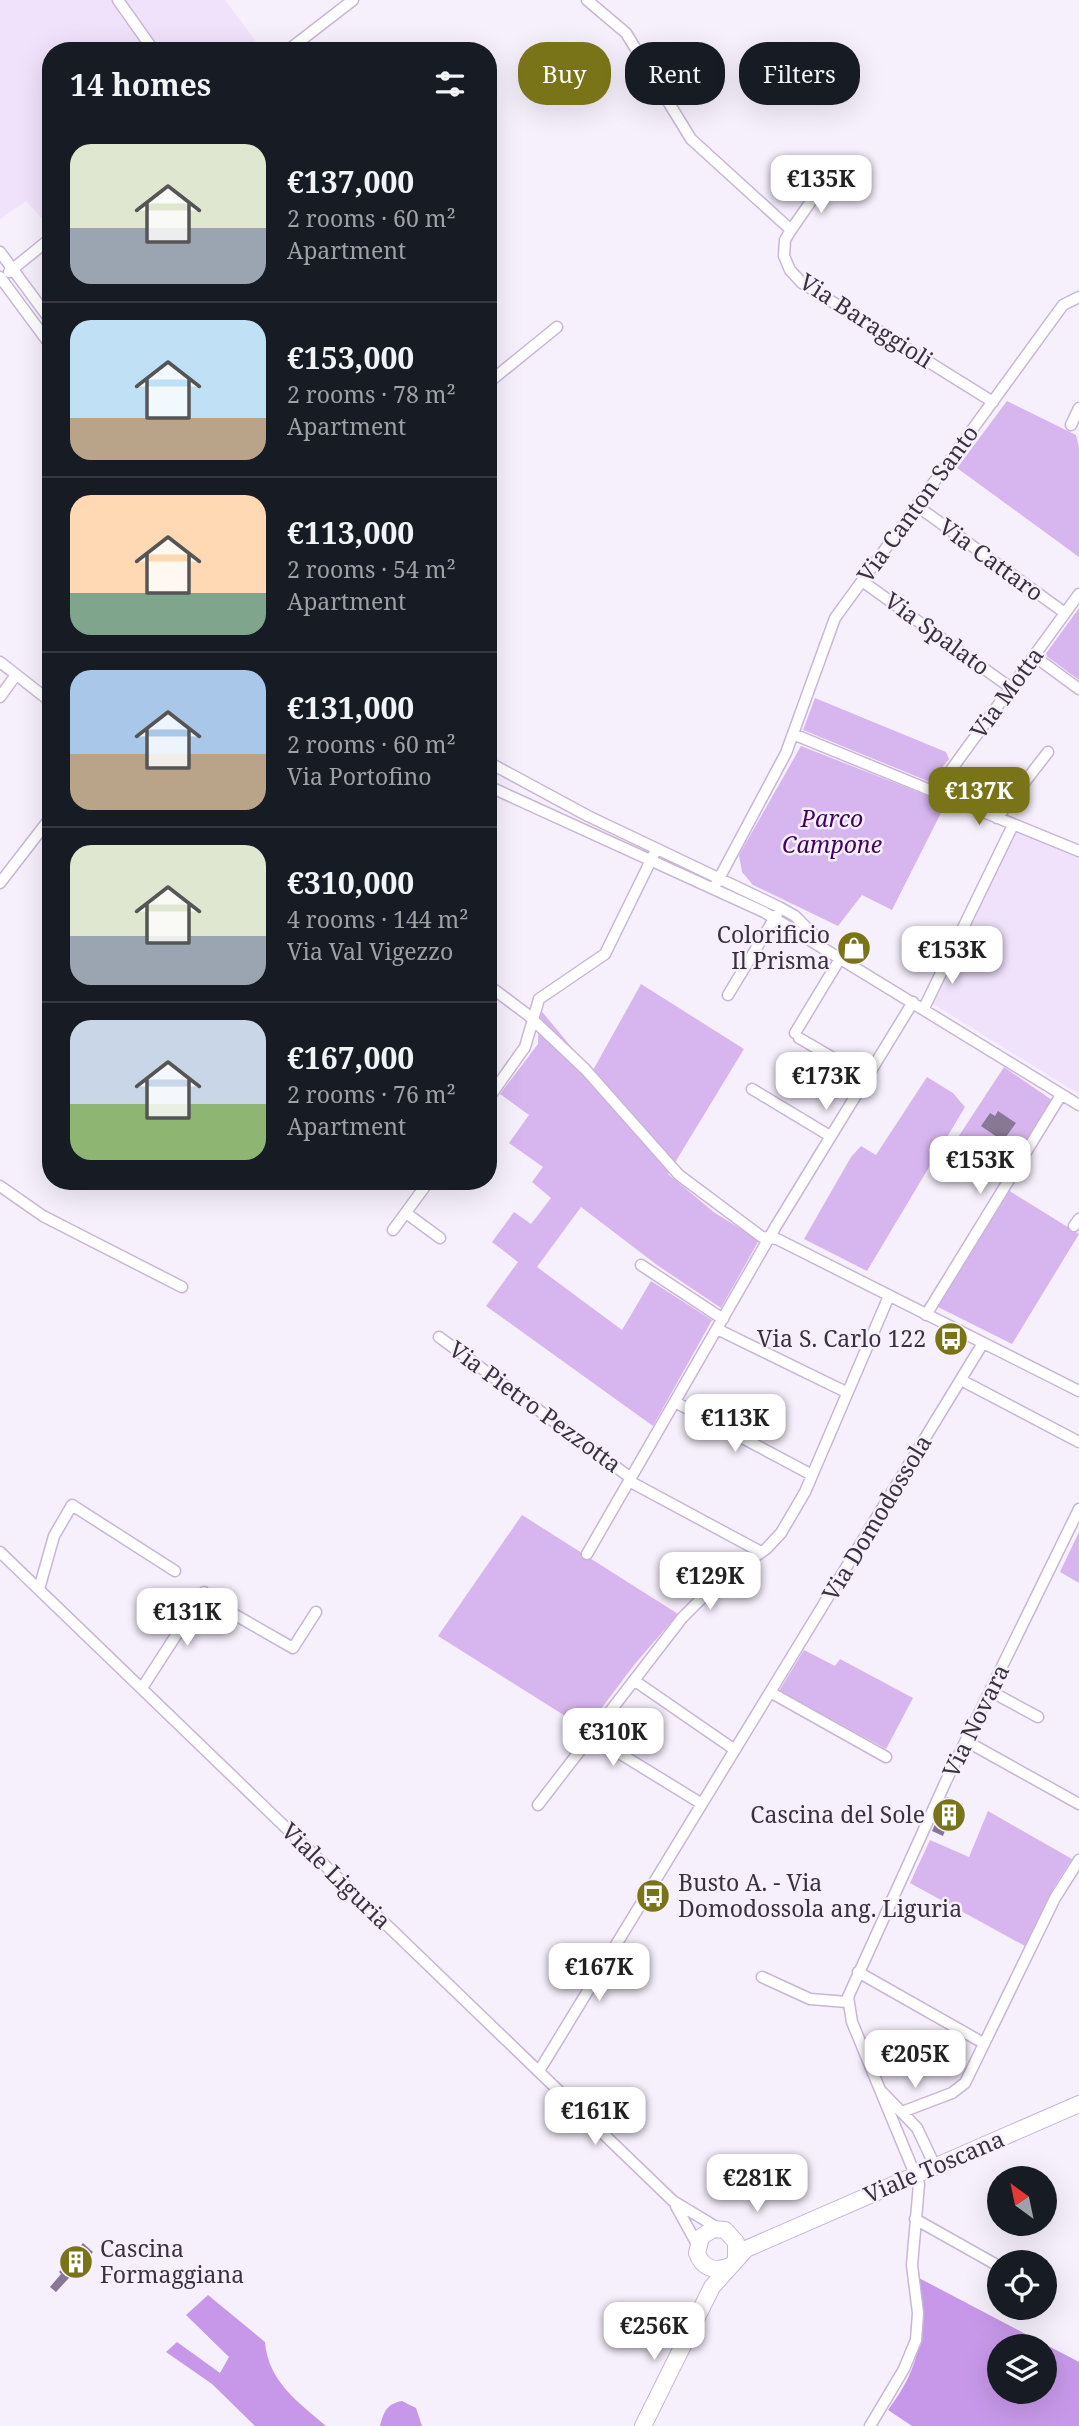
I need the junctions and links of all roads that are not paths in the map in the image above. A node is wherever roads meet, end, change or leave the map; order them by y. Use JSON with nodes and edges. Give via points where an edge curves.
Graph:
{"nodes":[{"id":1,"x":118,"y":0,"type":"edge"},
{"id":2,"x":587,"y":0,"type":"edge"},
{"id":3,"x":347,"y":1,"type":"edge"},
{"id":4,"x":148,"y":42,"type":"edge"},
{"id":5,"x":297,"y":42,"type":"edge"},
{"id":6,"x":825,"y":181,"type":"dead end"},
{"id":7,"x":791,"y":230,"type":"junction"},
{"id":8,"x":42,"y":246,"type":"edge"},
{"id":9,"x":0,"y":252,"type":"edge"},
{"id":10,"x":12,"y":269,"type":"junction"},
{"id":11,"x":0,"y":278,"type":"edge"},
{"id":12,"x":1078,"y":298,"type":"edge"},
{"id":13,"x":42,"y":309,"type":"edge"},
{"id":14,"x":558,"y":327,"type":"dead end"},
{"id":15,"x":42,"y":334,"type":"edge"},
{"id":16,"x":497,"y":376,"type":"edge"},
{"id":17,"x":993,"y":402,"type":"junction"},
{"id":18,"x":1079,"y":408,"type":"edge"},
{"id":19,"x":1071,"y":425,"type":"dead end"},
{"id":20,"x":917,"y":506,"type":"junction"},
{"id":21,"x":862,"y":581,"type":"junction"},
{"id":22,"x":1079,"y":594,"type":"edge"},
{"id":23,"x":1065,"y":613,"type":"junction"},
{"id":24,"x":1034,"y":656,"type":"junction"},
{"id":25,"x":0,"y":662,"type":"edge"},
{"id":26,"x":16,"y":675,"type":"junction"},
{"id":27,"x":1011,"y":688,"type":"junction"},
{"id":28,"x":1079,"y":689,"type":"edge"},
{"id":29,"x":42,"y":695,"type":"edge"},
{"id":30,"x":0,"y":696,"type":"edge"},
{"id":31,"x":793,"y":734,"type":"junction"},
{"id":32,"x":1048,"y":752,"type":"dead end"},
{"id":33,"x":497,"y":767,"type":"edge"},
{"id":34,"x":497,"y":790,"type":"edge"},
{"id":35,"x":935,"y":792,"type":"junction"},
{"id":36,"x":997,"y":818,"type":"junction"},
{"id":37,"x":1013,"y":825,"type":"junction"},
{"id":38,"x":42,"y":829,"type":"edge"},
{"id":39,"x":1079,"y":851,"type":"edge"},
{"id":40,"x":654,"y":854,"type":"junction"},
{"id":41,"x":0,"y":883,"type":"edge"},
{"id":42,"x":716,"y":883,"type":"junction"},
{"id":43,"x":778,"y":913,"type":"junction"},
{"id":44,"x":841,"y":957,"type":"junction"},
{"id":45,"x":497,"y":992,"type":"edge"},
{"id":46,"x":728,"y":995,"type":"dead end"},
{"id":47,"x":913,"y":1002,"type":"junction"},
{"id":48,"x":924,"y":1008,"type":"junction"},
{"id":49,"x":532,"y":1021,"type":"junction"},
{"id":50,"x":866,"y":1077,"type":"junction"},
{"id":51,"x":497,"y":1086,"type":"edge"},
{"id":52,"x":752,"y":1089,"type":"dead end"},
{"id":53,"x":1061,"y":1095,"type":"junction"},
{"id":54,"x":1079,"y":1105,"type":"edge"},
{"id":55,"x":830,"y":1136,"type":"junction"},
{"id":56,"x":0,"y":1186,"type":"edge"},
{"id":57,"x":423,"y":1190,"type":"edge"},
{"id":58,"x":406,"y":1213,"type":"junction"},
{"id":59,"x":393,"y":1230,"type":"dead end"},
{"id":60,"x":440,"y":1238,"type":"dead end"},
{"id":61,"x":770,"y":1238,"type":"junction"},
{"id":62,"x":641,"y":1265,"type":"dead end"},
{"id":63,"x":183,"y":1287,"type":"dead end"},
{"id":64,"x":889,"y":1296,"type":"junction"},
{"id":65,"x":926,"y":1315,"type":"junction"},
{"id":66,"x":720,"y":1324,"type":"junction"},
{"id":67,"x":439,"y":1337,"type":"dead end"},
{"id":68,"x":983,"y":1343,"type":"junction"},
{"id":69,"x":961,"y":1380,"type":"junction"},
{"id":70,"x":1079,"y":1391,"type":"edge"},
{"id":71,"x":846,"y":1392,"type":"junction"},
{"id":72,"x":675,"y":1402,"type":"junction"},
{"id":73,"x":1079,"y":1442,"type":"edge"},
{"id":74,"x":812,"y":1475,"type":"junction"},
{"id":75,"x":630,"y":1479,"type":"junction"},
{"id":76,"x":1079,"y":1509,"type":"edge"},
{"id":77,"x":0,"y":1552,"type":"edge"},
{"id":78,"x":761,"y":1552,"type":"junction"},
{"id":79,"x":587,"y":1554,"type":"dead end"},
{"id":80,"x":175,"y":1571,"type":"dead end"},
{"id":81,"x":38,"y":1589,"type":"junction"},
{"id":82,"x":316,"y":1612,"type":"dead end"},
{"id":83,"x":635,"y":1681,"type":"junction"},
{"id":84,"x":142,"y":1688,"type":"junction"},
{"id":85,"x":990,"y":1691,"type":"junction"},
{"id":86,"x":770,"y":1692,"type":"junction"},
{"id":87,"x":1038,"y":1717,"type":"dead end"},
{"id":88,"x":593,"y":1737,"type":"junction"},
{"id":89,"x":966,"y":1741,"type":"junction"},
{"id":90,"x":735,"y":1750,"type":"junction"},
{"id":91,"x":886,"y":1757,"type":"dead end"},
{"id":92,"x":702,"y":1804,"type":"junction"},
{"id":93,"x":1079,"y":1804,"type":"edge"},
{"id":94,"x":538,"y":1805,"type":"dead end"},
{"id":95,"x":1079,"y":1860,"type":"edge"},
{"id":96,"x":858,"y":1972,"type":"junction"},
{"id":97,"x":762,"y":1977,"type":"dead end"},
{"id":98,"x":847,"y":2002,"type":"junction"},
{"id":99,"x":978,"y":2040,"type":"dead end"},
{"id":100,"x":539,"y":2071,"type":"junction"},
{"id":101,"x":881,"y":2090,"type":"junction"},
{"id":102,"x":938,"y":2099,"type":"junction"},
{"id":103,"x":1079,"y":2104,"type":"edge"},
{"id":104,"x":910,"y":2119,"type":"junction"},
{"id":105,"x":896,"y":2128,"type":"junction"},
{"id":106,"x":935,"y":2166,"type":"junction"},
{"id":107,"x":915,"y":2175,"type":"junction"},
{"id":108,"x":673,"y":2201,"type":"junction"},
{"id":109,"x":915,"y":2219,"type":"junction"},
{"id":110,"x":789,"y":2228,"type":"junction"},
{"id":111,"x":722,"y":2229,"type":"junction"},
{"id":112,"x":698,"y":2252,"type":"junction"},
{"id":113,"x":987,"y":2260,"type":"edge"},
{"id":114,"x":732,"y":2262,"type":"junction"},
{"id":115,"x":698,"y":2313,"type":"junction"},
{"id":116,"x":642,"y":2426,"type":"edge"},
{"id":117,"x":870,"y":2426,"type":"edge"}],
"edges":[{"from":1,"to":4,"type":"street"},
{"from":2,"to":7,"type":"street","via":[[626,33],[691,139]]},
{"from":3,"to":5,"type":"street"},
{"from":6,"to":7,"type":"street"},
{"from":7,"to":17,"type":"street","name":"Via Baraggioli","via":[[784,256],[802,283]]},
{"from":8,"to":10,"type":"street"},
{"from":9,"to":10,"type":"street"},
{"from":10,"to":11,"type":"street"},
{"from":10,"to":13,"type":"street"},
{"from":11,"to":15,"type":"street"},
{"from":12,"to":17,"type":"street","name":"Via Canton Santo","via":[[1063,305]]},
{"from":14,"to":16,"type":"street"},
{"from":17,"to":20,"type":"street","name":"Via Canton Santo"},
{"from":18,"to":19,"type":"street"},
{"from":20,"to":21,"type":"street","name":"Via Canton Santo"},
{"from":20,"to":23,"type":"street","name":"Via Cattaro"},
{"from":21,"to":27,"type":"street","name":"Via Spalato"},
{"from":21,"to":31,"type":"street","name":"Via Canton Santo","via":[[833,622]]},
{"from":22,"to":23,"type":"street","name":"Via Motta"},
{"from":23,"to":24,"type":"street","name":"Via Motta"},
{"from":24,"to":27,"type":"street","name":"Via Motta"},
{"from":24,"to":28,"type":"street"},
{"from":25,"to":26,"type":"street"},
{"from":26,"to":29,"type":"street"},
{"from":26,"to":30,"type":"street"},
{"from":27,"to":35,"type":"street","name":"Via Motta"},
{"from":31,"to":35,"type":"street"},
{"from":31,"to":42,"type":"street","name":"Via Canton Santo"},
{"from":32,"to":36,"type":"street"},
{"from":33,"to":40,"type":"street"},
{"from":34,"to":40,"type":"street"},
{"from":35,"to":36,"type":"street"},
{"from":36,"to":37,"type":"street"},
{"from":37,"to":39,"type":"street"},
{"from":37,"to":48,"type":"street"},
{"from":38,"to":41,"type":"street"},
{"from":40,"to":42,"type":"street"},
{"from":40,"to":49,"type":"street","via":[[605,954],[543,996]]},
{"from":42,"to":43,"type":"street"},
{"from":43,"to":44,"type":"street"},
{"from":43,"to":46,"type":"street"},
{"from":44,"to":47,"type":"street"},
{"from":44,"to":50,"type":"street","via":[[797,1036]]},
{"from":45,"to":49,"type":"street"},
{"from":47,"to":48,"type":"street"},
{"from":47,"to":50,"type":"street"},
{"from":48,"to":53,"type":"street"},
{"from":49,"to":51,"type":"street","via":[[526,1046]]},
{"from":49,"to":61,"type":"street","via":[[590,1073],[679,1175],[762,1237]]},
{"from":50,"to":55,"type":"street"},
{"from":52,"to":55,"type":"street"},
{"from":53,"to":54,"type":"street"},
{"from":53,"to":65,"type":"street"},
{"from":55,"to":61,"type":"street"},
{"from":56,"to":63,"type":"street","via":[[43,1216]]},
{"from":57,"to":58,"type":"street"},
{"from":58,"to":59,"type":"street"},
{"from":58,"to":60,"type":"street"},
{"from":61,"to":64,"type":"street"},
{"from":61,"to":66,"type":"street"},
{"from":62,"to":66,"type":"street"},
{"from":64,"to":65,"type":"street"},
{"from":64,"to":71,"type":"street"},
{"from":65,"to":68,"type":"street"},
{"from":66,"to":71,"type":"street"},
{"from":66,"to":72,"type":"street"},
{"from":67,"to":75,"type":"street","name":"Via Pietro Pezzotta"},
{"from":68,"to":69,"type":"street","name":"Via Domodossola"},
{"from":68,"to":70,"type":"street"},
{"from":69,"to":73,"type":"street"},
{"from":69,"to":86,"type":"street","name":"Via Domodossola"},
{"from":71,"to":74,"type":"street"},
{"from":72,"to":74,"type":"street"},
{"from":72,"to":75,"type":"street"},
{"from":74,"to":78,"type":"street","via":[[786,1525]]},
{"from":75,"to":78,"type":"street","name":"Via Pietro Pezzotta"},
{"from":75,"to":79,"type":"street"},
{"from":76,"to":85,"type":"street","name":"Via Novara"},
{"from":77,"to":81,"type":"street","name":"Viale Liguria"},
{"from":78,"to":83,"type":"street","via":[[702,1598]]},
{"from":80,"to":81,"type":"street","via":[[72,1506],[54,1536]]},
{"from":81,"to":84,"type":"street","name":"Viale Liguria"},
{"from":82,"to":84,"type":"street","via":[[293,1648],[203,1594]]},
{"from":83,"to":88,"type":"street"},
{"from":83,"to":90,"type":"street"},
{"from":84,"to":100,"type":"street","name":"Viale Liguria"},
{"from":85,"to":87,"type":"street"},
{"from":85,"to":89,"type":"street","name":"Via Novara"},
{"from":86,"to":90,"type":"street","name":"Via Domodossola"},
{"from":86,"to":91,"type":"street"},
{"from":88,"to":92,"type":"street"},
{"from":88,"to":94,"type":"street"},
{"from":89,"to":93,"type":"street"},
{"from":89,"to":96,"type":"street","name":"Via Novara"},
{"from":90,"to":92,"type":"street","name":"Via Domodossola"},
{"from":92,"to":100,"type":"street","name":"Via Domodossola"},
{"from":95,"to":102,"type":"street","via":[[1057,1893],[965,2083]]},
{"from":96,"to":98,"type":"street","name":"Via Novara"},
{"from":96,"to":99,"type":"street"},
{"from":97,"to":98,"type":"street","via":[[810,1999]]},
{"from":98,"to":101,"type":"street"},
{"from":100,"to":108,"type":"street","name":"Viale Liguria"},
{"from":101,"to":104,"type":"street"},
{"from":101,"to":105,"type":"street"},
{"from":102,"to":104,"type":"street"},
{"from":102,"to":104,"type":"street"},
{"from":103,"to":106,"type":"street","name":"Viale Toscana"},
{"from":104,"to":105,"type":"street"},
{"from":104,"to":106,"type":"street"},
{"from":105,"to":107,"type":"street"},
{"from":106,"to":107,"type":"street","name":"Viale Toscana"},
{"from":107,"to":109,"type":"street","via":[[919,2184]]},
{"from":107,"to":110,"type":"street","name":"Viale Toscana"},
{"from":108,"to":111,"type":"street","name":"Viale Liguria"},
{"from":108,"to":112,"type":"street","name":"Viale Liguria"},
{"from":109,"to":113,"type":"street"},
{"from":109,"to":117,"type":"street","via":[[916,2340]]},
{"from":110,"to":111,"type":"street","name":"Viale Toscana","via":[[751,2234]]},
{"from":110,"to":114,"type":"street","name":"Viale Toscana","via":[[750,2246]]},
{"from":111,"to":112,"type":"street","via":[[705,2233]]},
{"from":111,"to":114,"type":"street","via":[[736,2242]]},
{"from":112,"to":114,"type":"street","via":[[714,2270]]},
{"from":112,"to":115,"type":"street","via":[[702,2281]]},
{"from":114,"to":115,"type":"street"},
{"from":115,"to":116,"type":"street"}]}
